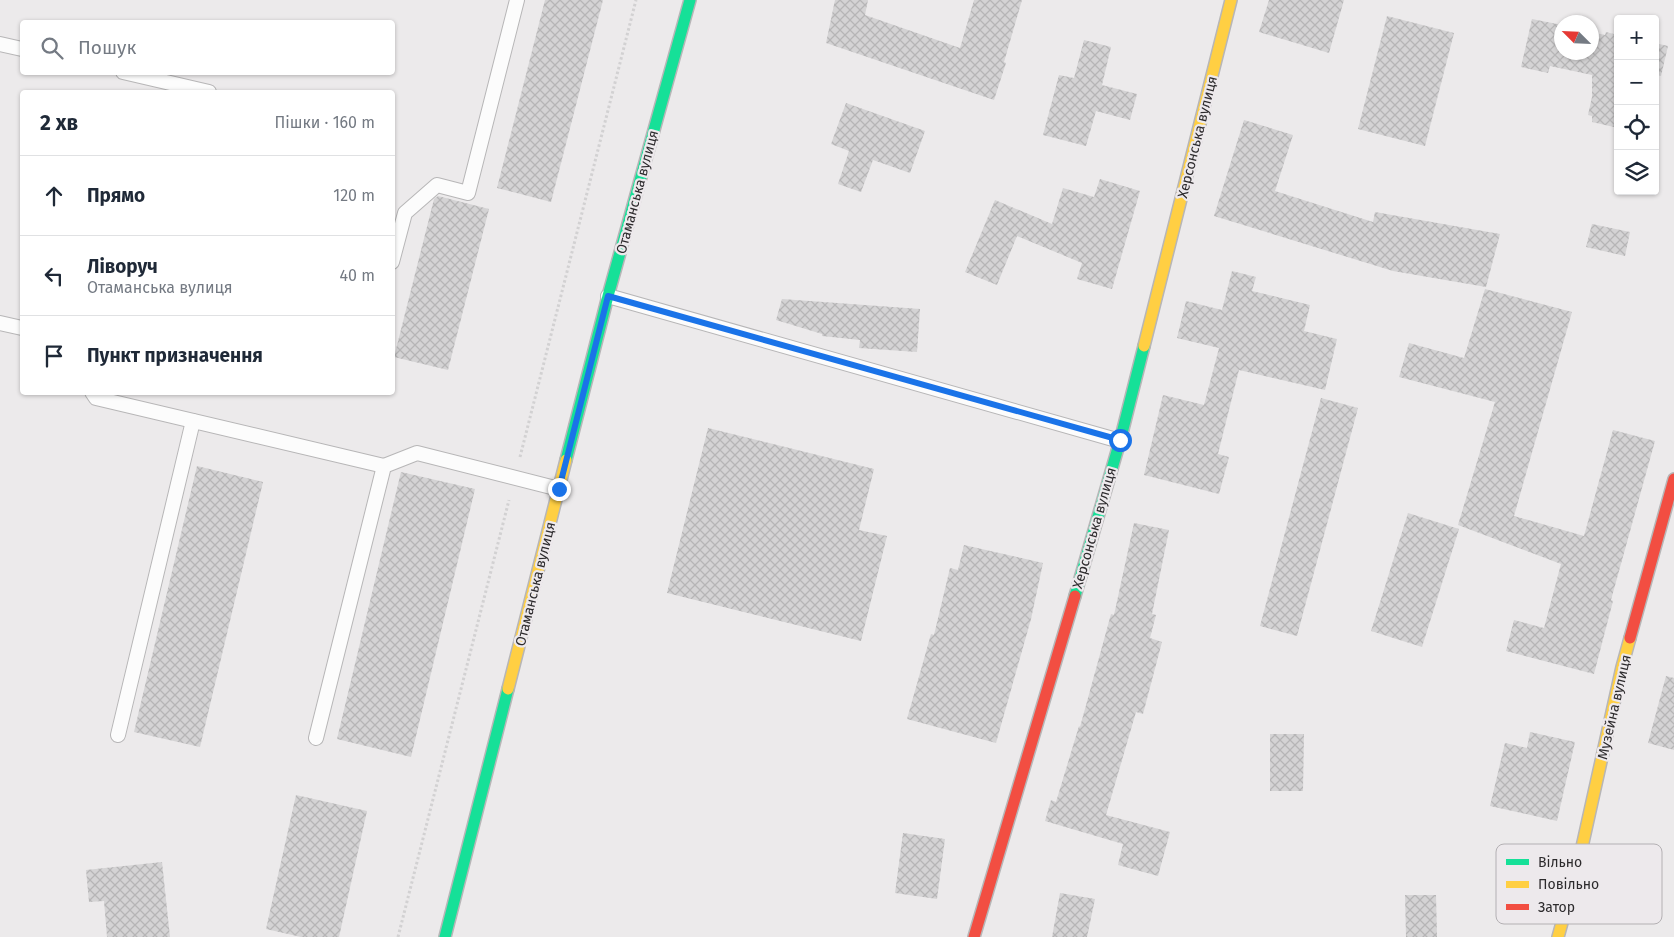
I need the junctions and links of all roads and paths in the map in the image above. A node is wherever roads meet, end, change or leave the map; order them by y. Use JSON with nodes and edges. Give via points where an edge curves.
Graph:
{"nodes":[{"id":1,"x":518,"y":0,"type":"edge"},
{"id":2,"x":690,"y":0,"type":"edge"},
{"id":3,"x":1231,"y":0,"type":"edge"},
{"id":4,"x":0,"y":44,"type":"edge"},
{"id":5,"x":20,"y":49,"type":"edge"},
{"id":6,"x":136,"y":75,"type":"edge"},
{"id":7,"x":200,"y":90,"type":"edge"},
{"id":8,"x":395,"y":251,"type":"edge"},
{"id":9,"x":608,"y":296,"type":"junction"},
{"id":10,"x":0,"y":323,"type":"edge"},
{"id":11,"x":20,"y":328,"type":"edge"},
{"id":12,"x":94,"y":395,"type":"edge"},
{"id":13,"x":193,"y":421,"type":"junction"},
{"id":14,"x":1120,"y":440,"type":"junction"},
{"id":15,"x":384,"y":466,"type":"junction"},
{"id":16,"x":1674,"y":479,"type":"edge"},
{"id":17,"x":559,"y":489,"type":"junction"},
{"id":18,"x":118,"y":735,"type":"dead end"},
{"id":19,"x":316,"y":738,"type":"dead end"},
{"id":20,"x":1583,"y":844,"type":"edge"},
{"id":21,"x":1562,"y":924,"type":"edge"},
{"id":22,"x":445,"y":937,"type":"edge"},
{"id":23,"x":974,"y":937,"type":"edge"},
{"id":24,"x":1558,"y":937,"type":"edge"}],
"edges":[{"from":1,"to":8,"type":"lane","via":[[468,193],[437,185],[405,213]]},
{"from":2,"to":9,"type":"street","name":"Отаманська вулиця"},
{"from":3,"to":14,"type":"street","name":"Херсонська вулиця"},
{"from":4,"to":5,"type":"lane"},
{"from":6,"to":7,"type":"lane"},
{"from":9,"to":14,"type":"lane"},
{"from":9,"to":17,"type":"street","name":"Отаманська вулиця"},
{"from":10,"to":11,"type":"lane"},
{"from":12,"to":13,"type":"lane"},
{"from":13,"to":15,"type":"lane"},
{"from":13,"to":18,"type":"lane"},
{"from":14,"to":23,"type":"street","name":"Херсонська вулиця"},
{"from":15,"to":17,"type":"lane","via":[[417,453]]},
{"from":15,"to":19,"type":"lane"},
{"from":16,"to":20,"type":"street","name":"Музейна вулиця","via":[[1622,667]]},
{"from":17,"to":22,"type":"street","name":"Отаманська вулиця"},
{"from":21,"to":24,"type":"street","name":"Музейна вулиця"}]}
